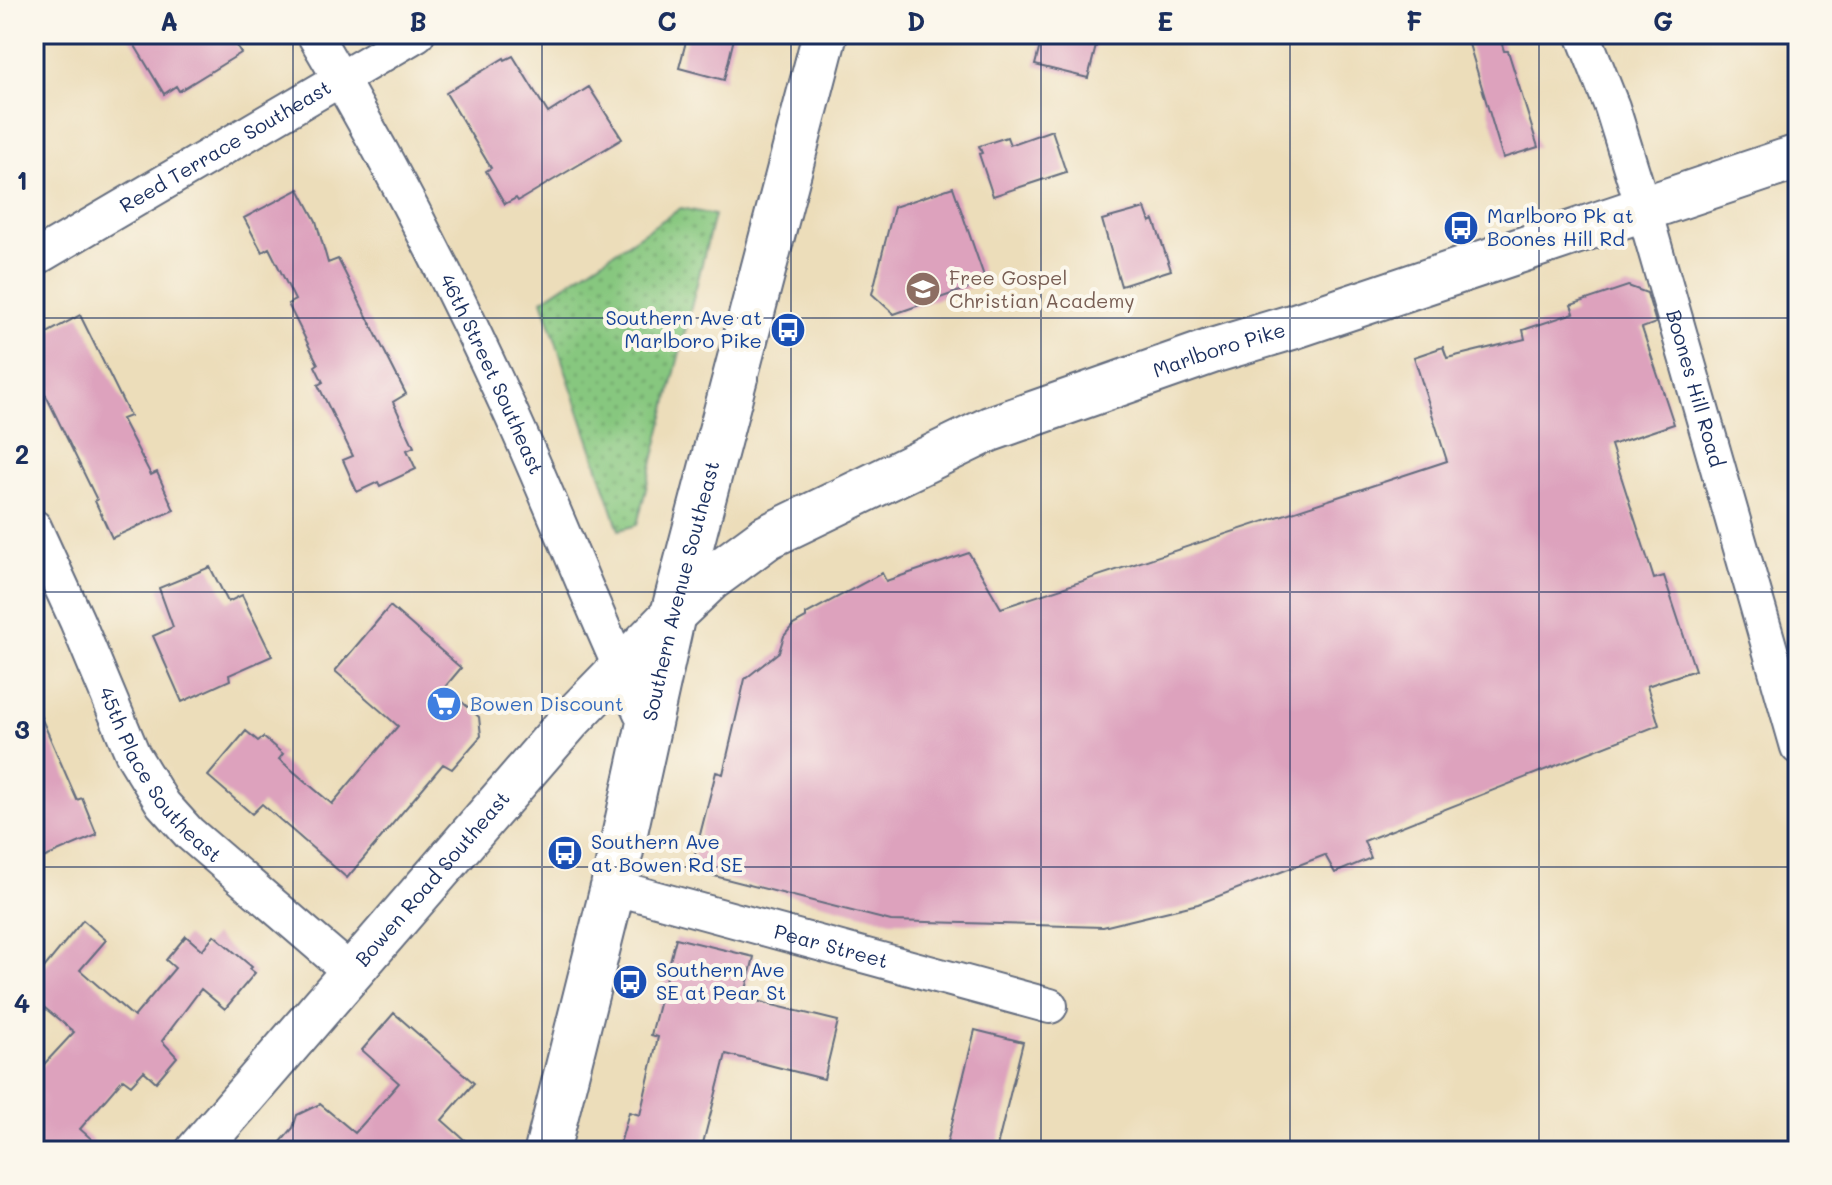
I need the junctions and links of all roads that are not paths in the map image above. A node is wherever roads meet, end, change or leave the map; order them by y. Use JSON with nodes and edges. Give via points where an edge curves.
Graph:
{"nodes":[{"id":1,"x":314,"y":34,"type":"edge"},
{"id":2,"x":417,"y":34,"type":"edge"},
{"id":3,"x":825,"y":34,"type":"edge"},
{"id":4,"x":1583,"y":34,"type":"edge"},
{"id":5,"x":341,"y":79,"type":"junction"},
{"id":6,"x":1798,"y":157,"type":"edge"},
{"id":7,"x":1643,"y":207,"type":"junction"},
{"id":8,"x":34,"y":259,"type":"edge"},
{"id":9,"x":34,"y":527,"type":"edge"},
{"id":10,"x":673,"y":614,"type":"junction"},
{"id":11,"x":620,"y":669,"type":"junction"},
{"id":12,"x":647,"y":725,"type":"junction"},
{"id":13,"x":1798,"y":747,"type":"edge"},
{"id":14,"x":613,"y":887,"type":"junction"},
{"id":15,"x":352,"y":973,"type":"junction"},
{"id":16,"x":1050,"y":1006,"type":"dead end"},
{"id":17,"x":197,"y":1151,"type":"edge"},
{"id":18,"x":547,"y":1151,"type":"edge"}],
"edges":[{"from":1,"to":5,"type":"street","name":"46th Street Southeast"},
{"from":2,"to":5,"type":"street","name":"Reed Terrace Southeast"},
{"from":3,"to":10,"type":"main road","name":"Southern Avenue Southeast"},
{"from":4,"to":7,"type":"street","name":"Boones Hill Road"},
{"from":5,"to":8,"type":"street","name":"Reed Terrace Southeast"},
{"from":5,"to":11,"type":"street","name":"46th Street Southeast","via":[[508,407]]},
{"from":6,"to":7,"type":"main road","name":"Marlboro Pike"},
{"from":7,"to":10,"type":"main road","name":"Marlboro Pike","via":[[990,429],[767,537]]},
{"from":7,"to":13,"type":"street","name":"Boones Hill Road"},
{"from":9,"to":15,"type":"street","name":"45th Place Southeast","via":[[133,755],[163,804],[189,833]]},
{"from":10,"to":11,"type":"street","name":"Bowen Road Southeast"},
{"from":10,"to":12,"type":"main road","name":"Southern Avenue Southeast"},
{"from":11,"to":12,"type":"street","name":"46th Street Southeast"},
{"from":11,"to":15,"type":"street","name":"Bowen Road Southeast"},
{"from":12,"to":14,"type":"main road","name":"Southern Avenue Southeast"},
{"from":14,"to":16,"type":"street","name":"Pear Street"},
{"from":14,"to":18,"type":"main road","name":"Southern Avenue Southeast"},
{"from":15,"to":17,"type":"street","name":"Bowen Road Southeast"}]}
